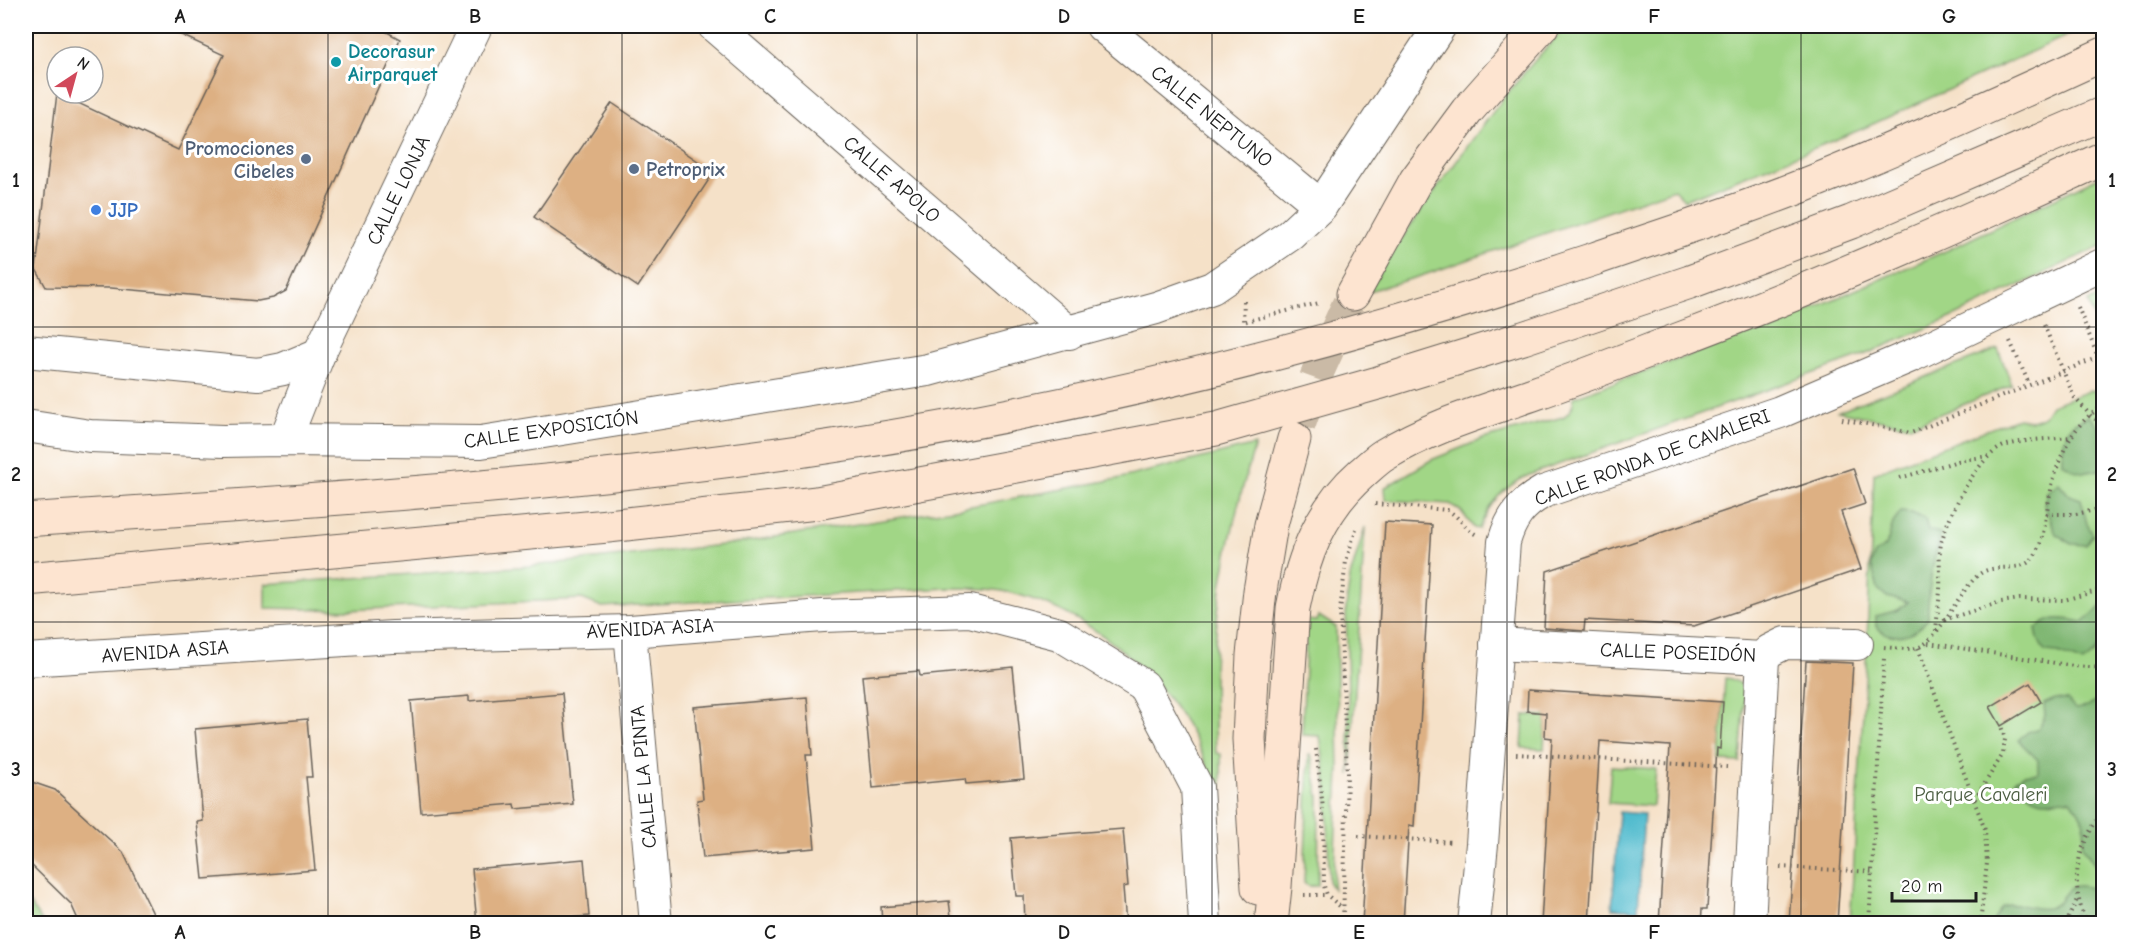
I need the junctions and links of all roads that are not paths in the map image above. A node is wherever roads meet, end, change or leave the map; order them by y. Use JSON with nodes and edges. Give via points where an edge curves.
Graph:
{"nodes":[{"id":1,"x":476,"y":26,"type":"edge"},
{"id":2,"x":714,"y":26,"type":"edge"},
{"id":3,"x":1102,"y":26,"type":"edge"},
{"id":4,"x":1440,"y":26,"type":"edge"},
{"id":5,"x":1542,"y":26,"type":"edge"},
{"id":6,"x":2103,"y":54,"type":"edge"},
{"id":7,"x":2103,"y":113,"type":"edge"},
{"id":8,"x":2103,"y":158,"type":"edge"},
{"id":9,"x":1321,"y":206,"type":"junction"},
{"id":10,"x":2103,"y":264,"type":"edge"},
{"id":11,"x":1353,"y":294,"type":"tunnel mouth"},
{"id":12,"x":1069,"y":333,"type":"junction"},
{"id":13,"x":26,"y":351,"type":"edge"},
{"id":14,"x":319,"y":354,"type":"junction"},
{"id":15,"x":258,"y":374,"type":"junction"},
{"id":16,"x":26,"y":426,"type":"edge"},
{"id":17,"x":290,"y":427,"type":"junction"},
{"id":18,"x":1294,"y":439,"type":"tunnel mouth"},
{"id":19,"x":26,"y":520,"type":"edge"},
{"id":20,"x":26,"y":579,"type":"edge"},
{"id":21,"x":630,"y":631,"type":"junction"},
{"id":22,"x":1496,"y":644,"type":"junction"},
{"id":23,"x":1871,"y":646,"type":"road end"},
{"id":24,"x":1763,"y":658,"type":"junction"},
{"id":25,"x":26,"y":660,"type":"edge"},
{"id":26,"x":656,"y":924,"type":"edge"},
{"id":27,"x":1205,"y":924,"type":"edge"},
{"id":28,"x":1260,"y":924,"type":"edge"},
{"id":29,"x":1271,"y":924,"type":"edge"},
{"id":30,"x":1474,"y":924,"type":"edge"},
{"id":31,"x":1749,"y":924,"type":"edge"}],
"edges":[{"from":1,"to":14,"type":"street","name":"CALLE LONJA"},
{"from":2,"to":12,"type":"street","name":"CALLE APOLO"},
{"from":3,"to":9,"type":"street","name":"CALLE NEPTUNO"},
{"from":4,"to":9,"type":"street","name":"CALLE EXPOSICIÓN"},
{"from":5,"to":11,"type":"main road","via":[[1467,111],[1416,180]]},
{"from":6,"to":19,"type":"main road","via":[[1833,174],[1671,233],[1364,330],[1078,402],[855,443],[589,477]]},
{"from":7,"to":20,"type":"main road","via":[[1851,222],[1690,282],[1378,383],[1216,429],[817,503]]},
{"from":8,"to":29,"type":"main road","via":[[1770,305],[1442,425],[1383,455],[1357,478],[1332,505],[1314,536],[1297,586]]},
{"from":9,"to":12,"type":"street","name":"CALLE EXPOSICIÓN","via":[[1290,235],[1212,288]]},
{"from":10,"to":22,"type":"street","name":"CALLE RONDA DE CAVALERI","via":[[1912,355],[1780,412],[1528,500],[1516,513],[1504,542]]},
{"from":12,"to":17,"type":"street","name":"CALLE EXPOSICIÓN","via":[[928,370],[481,442]]},
{"from":13,"to":15,"type":"street"},
{"from":14,"to":15,"type":"street","via":[[283,369]]},
{"from":14,"to":17,"type":"street","name":"CALLE LONJA"},
{"from":15,"to":17,"type":"street","via":[[271,381],[293,405]]},
{"from":16,"to":17,"type":"street","name":"CALLE EXPOSICIÓN","via":[[90,436],[223,441]]},
{"from":18,"to":28,"type":"main road","via":[[1271,525],[1253,655],[1249,739]]},
{"from":21,"to":25,"type":"street","name":"AVENIDA ASIA","via":[[393,637]]},
{"from":21,"to":26,"type":"street","name":"CALLE LA PINTA"},
{"from":21,"to":27,"type":"street","name":"AVENIDA ASIA","via":[[823,616],[970,611],[1059,634],[1144,686],[1197,787]]},
{"from":22,"to":24,"type":"street","name":"CALLE POSEIDÓN"},
{"from":22,"to":30,"type":"street","name":"CALLE RONDA DE CAVALERI"},
{"from":23,"to":24,"type":"street","name":"CALLE POSEIDÓN","via":[[1785,643]]},
{"from":24,"to":31,"type":"street"}]}
